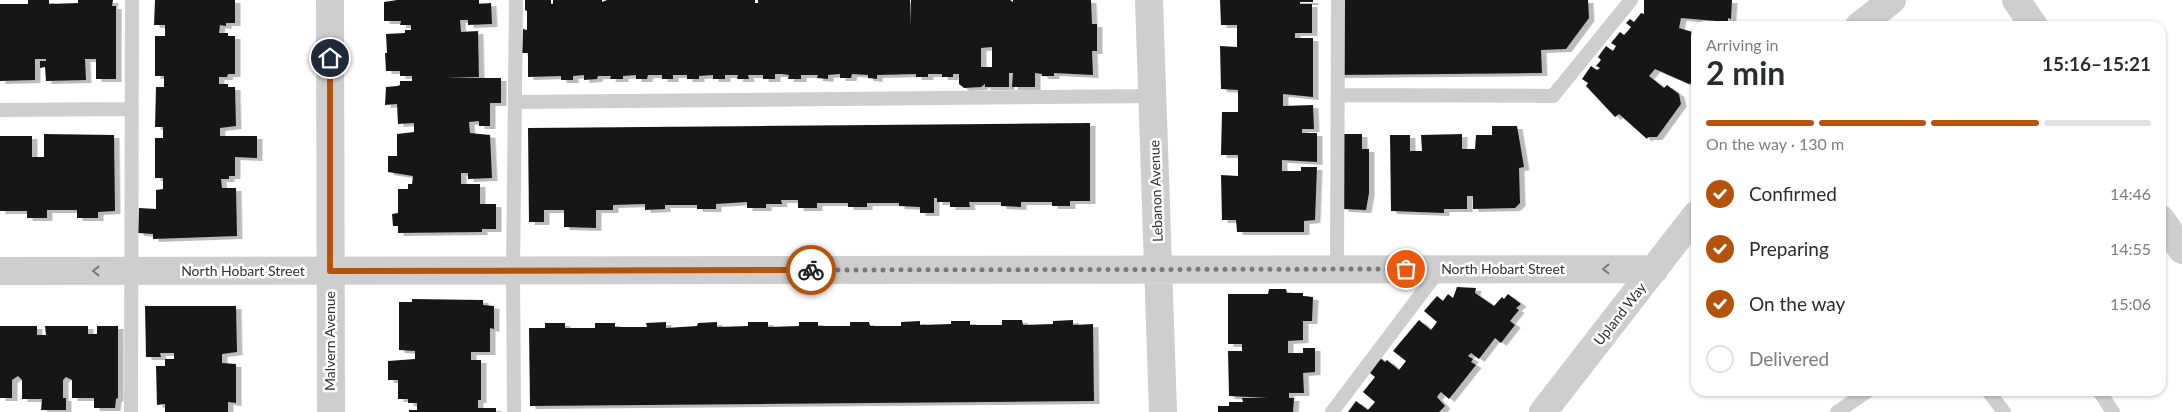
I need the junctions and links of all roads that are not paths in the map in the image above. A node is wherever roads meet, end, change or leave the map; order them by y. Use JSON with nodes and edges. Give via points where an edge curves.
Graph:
{"nodes":[{"id":1,"x":132,"y":0,"type":"edge"},
{"id":2,"x":330,"y":0,"type":"edge"},
{"id":3,"x":516,"y":0,"type":"edge"},
{"id":4,"x":1149,"y":0,"type":"edge"},
{"id":5,"x":1338,"y":0,"type":"edge"},
{"id":6,"x":1631,"y":0,"type":"edge"},
{"id":7,"x":1892,"y":0,"type":"edge"},
{"id":8,"x":2016,"y":0,"type":"edge"},
{"id":9,"x":1865,"y":21,"type":"edge"},
{"id":10,"x":2031,"y":21,"type":"edge"},
{"id":11,"x":1338,"y":95,"type":"junction"},
{"id":12,"x":1153,"y":96,"type":"junction"},
{"id":13,"x":515,"y":102,"type":"junction"},
{"id":14,"x":132,"y":109,"type":"junction"},
{"id":15,"x":0,"y":110,"type":"edge"},
{"id":16,"x":1691,"y":222,"type":"edge"},
{"id":17,"x":2166,"y":226,"type":"edge"},
{"id":18,"x":2182,"y":250,"type":"edge"},
{"id":19,"x":1159,"y":269,"type":"junction"},
{"id":20,"x":1337,"y":269,"type":"junction"},
{"id":21,"x":1440,"y":269,"type":"junction"},
{"id":22,"x":1655,"y":269,"type":"junction"},
{"id":23,"x":513,"y":270,"type":"junction"},
{"id":24,"x":0,"y":271,"type":"edge"},
{"id":25,"x":130,"y":271,"type":"junction"},
{"id":26,"x":330,"y":271,"type":"junction"},
{"id":27,"x":1861,"y":396,"type":"edge"},
{"id":28,"x":1992,"y":396,"type":"edge"},
{"id":29,"x":2102,"y":396,"type":"edge"},
{"id":30,"x":131,"y":412,"type":"edge"},
{"id":31,"x":330,"y":412,"type":"edge"},
{"id":32,"x":514,"y":412,"type":"edge"},
{"id":33,"x":1163,"y":412,"type":"edge"},
{"id":34,"x":1332,"y":412,"type":"edge"},
{"id":35,"x":1543,"y":412,"type":"edge"},
{"id":36,"x":1837,"y":412,"type":"edge"},
{"id":37,"x":2004,"y":412,"type":"edge"},
{"id":38,"x":2112,"y":412,"type":"edge"}],
"edges":[{"from":1,"to":14,"type":"lane"},
{"from":2,"to":26,"type":"street","name":"Malvern Avenue"},
{"from":3,"to":13,"type":"lane"},
{"from":4,"to":12,"type":"street","name":"Lebanon Avenue"},
{"from":5,"to":11,"type":"lane"},
{"from":6,"to":11,"type":"lane","via":[[1553,96]]},
{"from":7,"to":9,"type":"street"},
{"from":8,"to":10,"type":"street"},
{"from":11,"to":20,"type":"lane"},
{"from":12,"to":13,"type":"lane"},
{"from":12,"to":19,"type":"street","name":"Lebanon Avenue"},
{"from":13,"to":23,"type":"lane"},
{"from":14,"to":15,"type":"lane"},
{"from":14,"to":25,"type":"lane"},
{"from":16,"to":22,"type":"street","name":"Upland Way"},
{"from":17,"to":18,"type":"street"},
{"from":19,"to":20,"type":"street","name":"North Hobart Street"},
{"from":19,"to":23,"type":"street","name":"North Hobart Street"},
{"from":19,"to":33,"type":"street","name":"Lebanon Avenue"},
{"from":20,"to":21,"type":"street","name":"North Hobart Street"},
{"from":22,"to":21,"type":"street","name":"North Hobart Street","one_way":true},
{"from":21,"to":34,"type":"lane"},
{"from":22,"to":35,"type":"street","name":"Upland Way"},
{"from":23,"to":26,"type":"street","name":"North Hobart Street"},
{"from":23,"to":32,"type":"lane"},
{"from":25,"to":24,"type":"street","name":"North Hobart Street","one_way":true},
{"from":25,"to":26,"type":"street","name":"North Hobart Street"},
{"from":25,"to":30,"type":"lane"},
{"from":26,"to":31,"type":"street","name":"Malvern Avenue"},
{"from":27,"to":36,"type":"lane"},
{"from":28,"to":37,"type":"lane"},
{"from":29,"to":38,"type":"lane"}]}
